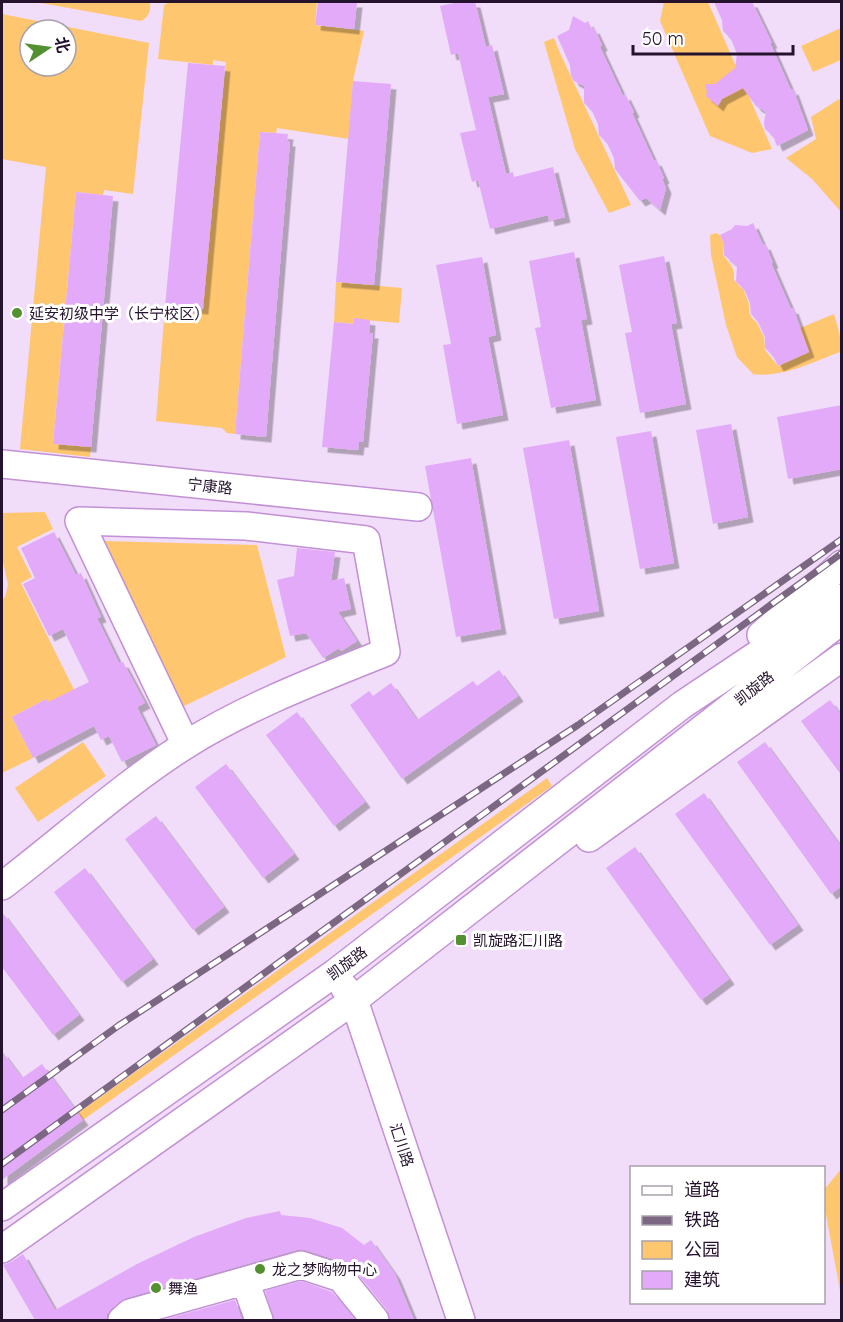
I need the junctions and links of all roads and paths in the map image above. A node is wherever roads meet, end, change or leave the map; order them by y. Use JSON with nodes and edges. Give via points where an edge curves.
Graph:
{"nodes":[{"id":1,"x":2,"y":464,"type":"edge"},
{"id":2,"x":418,"y":507,"type":"dead end"},
{"id":3,"x":842,"y":564,"type":"edge"},
{"id":4,"x":842,"y":598,"type":"edge"},
{"id":5,"x":842,"y":620,"type":"edge"},
{"id":6,"x":842,"y":657,"type":"edge"},
{"id":7,"x":682,"y":705,"type":"junction"},
{"id":8,"x":186,"y":745,"type":"junction"},
{"id":9,"x":2,"y":886,"type":"edge"},
{"id":10,"x":335,"y":974,"type":"junction"},
{"id":11,"x":382,"y":977,"type":"junction"},
{"id":12,"x":354,"y":1000,"type":"junction"},
{"id":13,"x":2,"y":1207,"type":"edge"},
{"id":14,"x":2,"y":1249,"type":"edge"},
{"id":15,"x":245,"y":1281,"type":"junction"},
{"id":16,"x":122,"y":1320,"type":"edge"},
{"id":17,"x":259,"y":1320,"type":"edge"},
{"id":18,"x":375,"y":1320,"type":"edge"},
{"id":19,"x":461,"y":1320,"type":"edge"}],
"edges":[{"from":1,"to":2,"type":"street","name":"宁康路"},
{"from":3,"to":7,"type":"street","name":"凯旋路"},
{"from":4,"to":7,"type":"street","name":"凯旋路"},
{"from":5,"to":11,"type":"street","name":"凯旋路"},
{"from":6,"to":11,"type":"street","name":"凯旋路","via":[[458,932]]},
{"from":7,"to":10,"type":"street","name":"凯旋路"},
{"from":8,"to":8,"type":"street","via":[[79,521],[246,526],[366,540],[386,652],[255,706]]},
{"from":8,"to":9,"type":"street"},
{"from":10,"to":12,"type":"street","name":"汇川路"},
{"from":10,"to":13,"type":"street","name":"凯旋路"},
{"from":11,"to":12,"type":"street","name":"凯旋路"},
{"from":12,"to":14,"type":"street","name":"凯旋路"},
{"from":12,"to":19,"type":"street","name":"汇川路"},
{"from":15,"to":16,"type":"street","via":[[130,1312]]},
{"from":15,"to":17,"type":"street"},
{"from":15,"to":18,"type":"street","via":[[301,1264],[341,1278]]}]}
